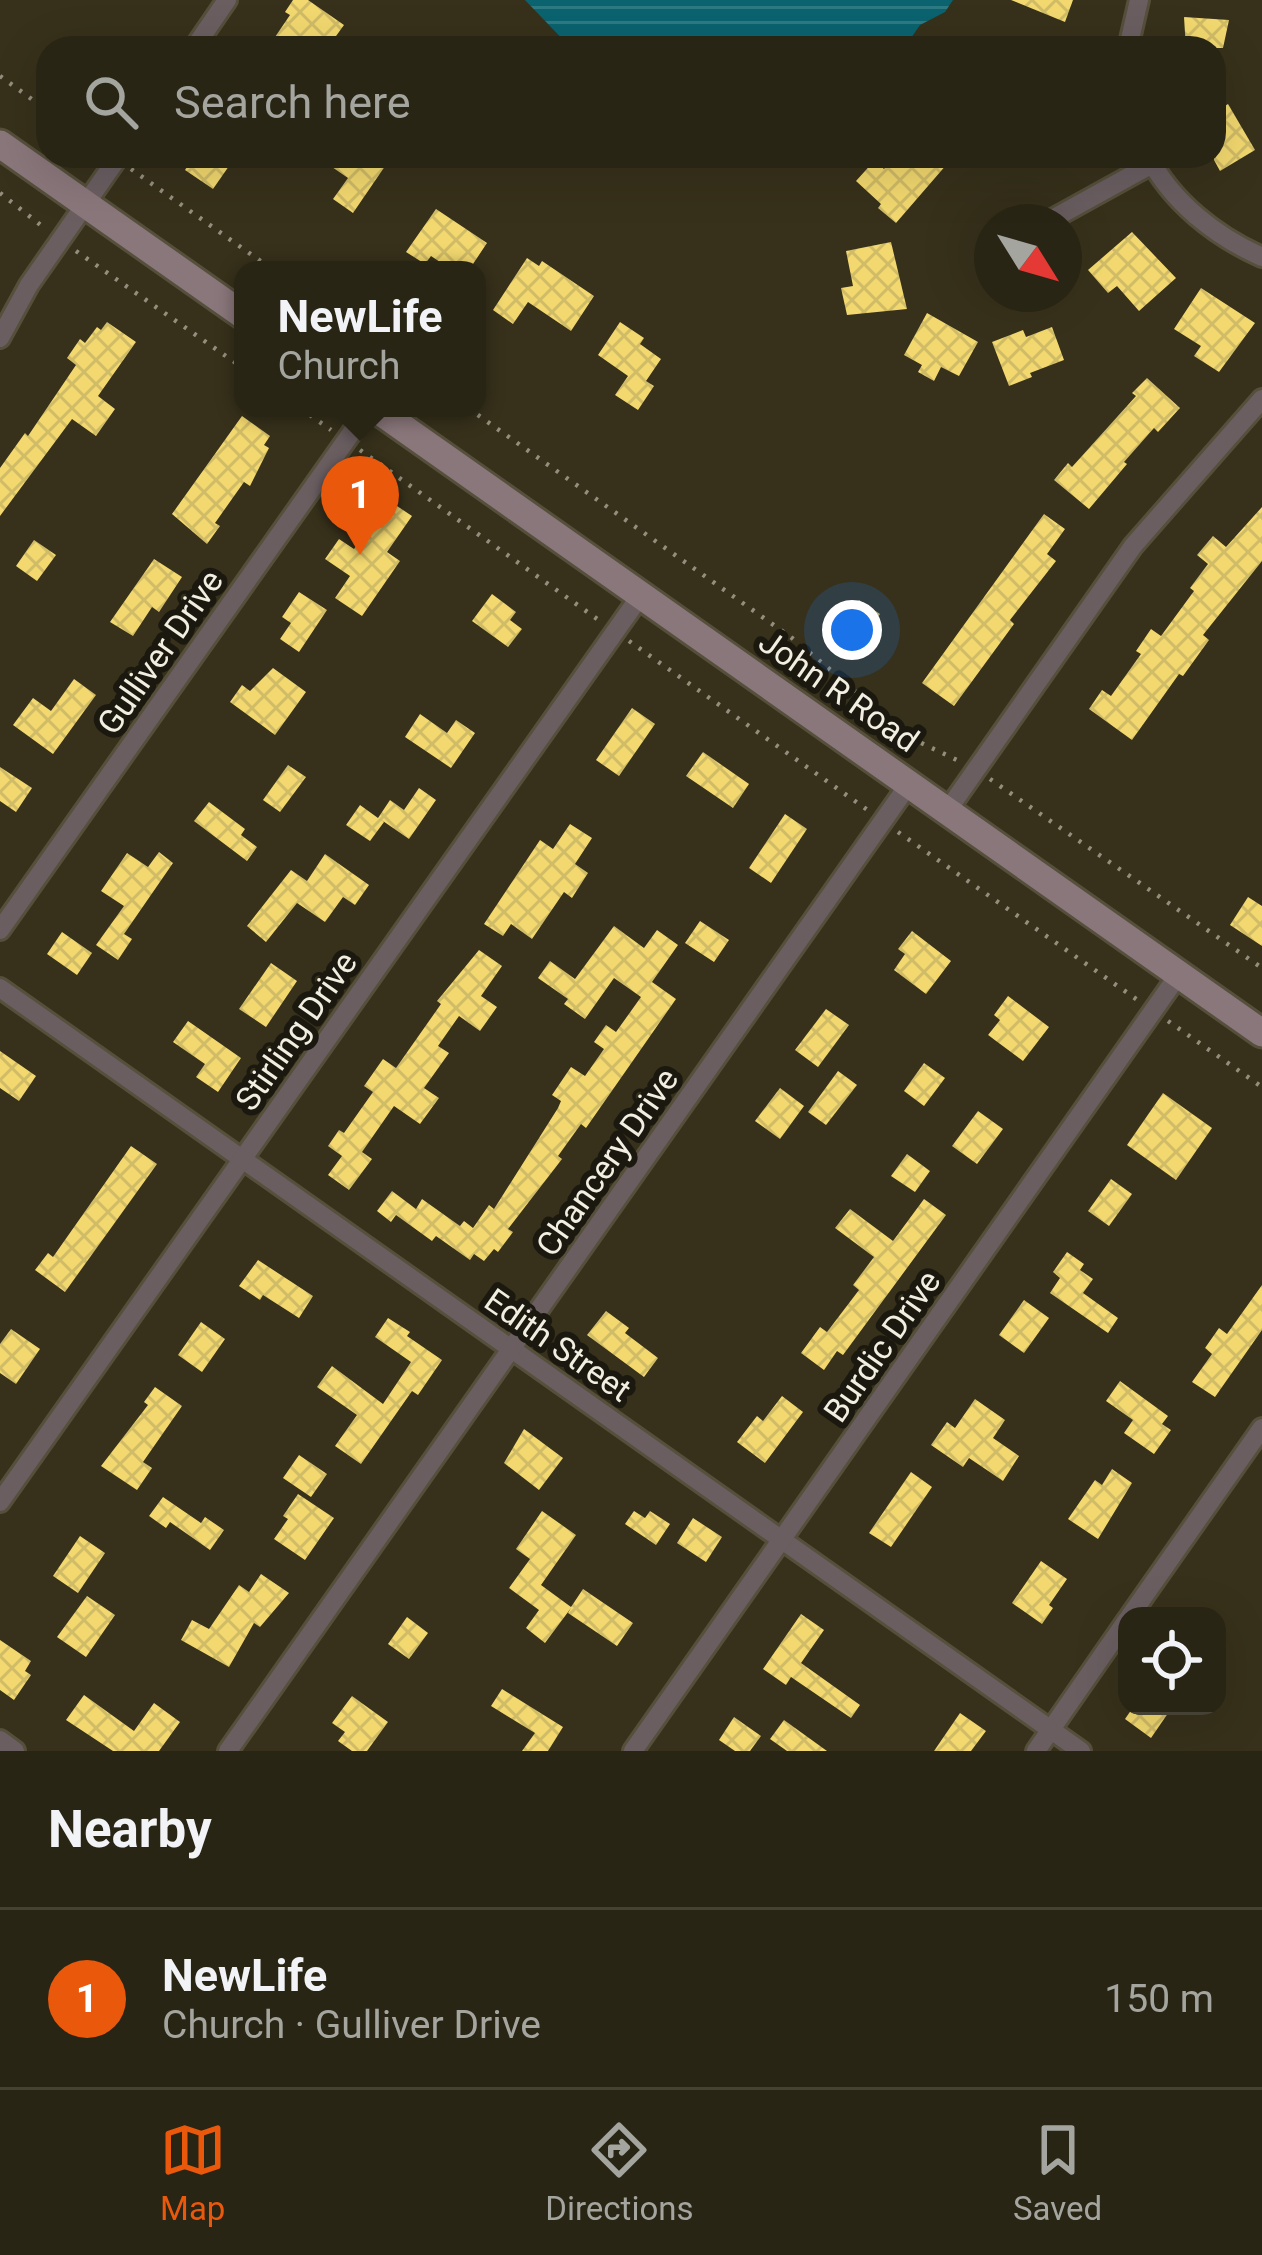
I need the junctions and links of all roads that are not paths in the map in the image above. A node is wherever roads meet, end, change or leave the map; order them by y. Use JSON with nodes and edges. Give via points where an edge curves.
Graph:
{"nodes":[{"id":1,"x":227,"y":0,"type":"edge"},
{"id":2,"x":1138,"y":0,"type":"edge"},
{"id":3,"x":202,"y":36,"type":"edge"},
{"id":4,"x":1130,"y":36,"type":"edge"},
{"id":5,"x":0,"y":144,"type":"edge"},
{"id":6,"x":119,"y":168,"type":"edge"},
{"id":7,"x":1137,"y":168,"type":"edge"},
{"id":8,"x":1156,"y":168,"type":"edge"},
{"id":9,"x":86,"y":204,"type":"junction"},
{"id":10,"x":1077,"y":204,"type":"edge"},
{"id":11,"x":1262,"y":257,"type":"edge"},
{"id":12,"x":234,"y":309,"type":"edge"},
{"id":13,"x":0,"y":338,"type":"edge"},
{"id":14,"x":1262,"y":399,"type":"edge"},
{"id":15,"x":366,"y":417,"type":"edge"},
{"id":16,"x":385,"y":417,"type":"edge"},
{"id":17,"x":641,"y":595,"type":"junction"},
{"id":18,"x":909,"y":784,"type":"junction"},
{"id":19,"x":947,"y":811,"type":"junction"},
{"id":20,"x":0,"y":930,"type":"edge"},
{"id":21,"x":1179,"y":974,"type":"junction"},
{"id":22,"x":0,"y":988,"type":"edge"},
{"id":23,"x":1262,"y":1033,"type":"edge"},
{"id":24,"x":242,"y":1160,"type":"junction"},
{"id":25,"x":512,"y":1348,"type":"junction"},
{"id":26,"x":1262,"y":1427,"type":"edge"},
{"id":27,"x":0,"y":1502,"type":"edge"},
{"id":28,"x":783,"y":1540,"type":"junction"},
{"id":29,"x":1137,"y":1607,"type":"edge"},
{"id":30,"x":1118,"y":1634,"type":"edge"},
{"id":31,"x":1051,"y":1730,"type":"junction"},
{"id":32,"x":0,"y":1740,"type":"edge"},
{"id":33,"x":15,"y":1751,"type":"edge"},
{"id":34,"x":229,"y":1751,"type":"edge"},
{"id":35,"x":633,"y":1751,"type":"edge"},
{"id":36,"x":1036,"y":1751,"type":"edge"},
{"id":37,"x":1081,"y":1751,"type":"edge"}],
"edges":[{"from":1,"to":3,"type":"street"},
{"from":2,"to":4,"type":"street"},
{"from":5,"to":9,"type":"main road"},
{"from":6,"to":9,"type":"street"},
{"from":7,"to":10,"type":"street"},
{"from":8,"to":11,"type":"street","via":[[1199,219]]},
{"from":9,"to":12,"type":"main road"},
{"from":9,"to":13,"type":"street"},
{"from":14,"to":19,"type":"street","via":[[1133,546]]},
{"from":15,"to":20,"type":"street","name":"Gulliver Drive"},
{"from":16,"to":17,"type":"main road","name":"John R Road"},
{"from":17,"to":18,"type":"main road","name":"John R Road"},
{"from":17,"to":24,"type":"street","name":"Stirling Drive"},
{"from":18,"to":19,"type":"main road","name":"John R Road"},
{"from":18,"to":25,"type":"street","name":"Chancery Drive"},
{"from":19,"to":21,"type":"main road","name":"John R Road"},
{"from":21,"to":23,"type":"main road","name":"John R Road"},
{"from":21,"to":28,"type":"street","name":"Burdic Drive"},
{"from":22,"to":24,"type":"street","name":"Edith Street"},
{"from":24,"to":25,"type":"street","name":"Edith Street"},
{"from":24,"to":27,"type":"street","name":"Stirling Drive"},
{"from":25,"to":28,"type":"street","name":"Edith Street"},
{"from":25,"to":34,"type":"street","name":"Chancery Drive"},
{"from":26,"to":29,"type":"street"},
{"from":28,"to":31,"type":"street","name":"Edith Street"},
{"from":28,"to":35,"type":"street","name":"Burdic Drive"},
{"from":30,"to":31,"type":"street"},
{"from":31,"to":36,"type":"street"},
{"from":31,"to":37,"type":"street","name":"Edith Street"},
{"from":32,"to":33,"type":"street"}]}
